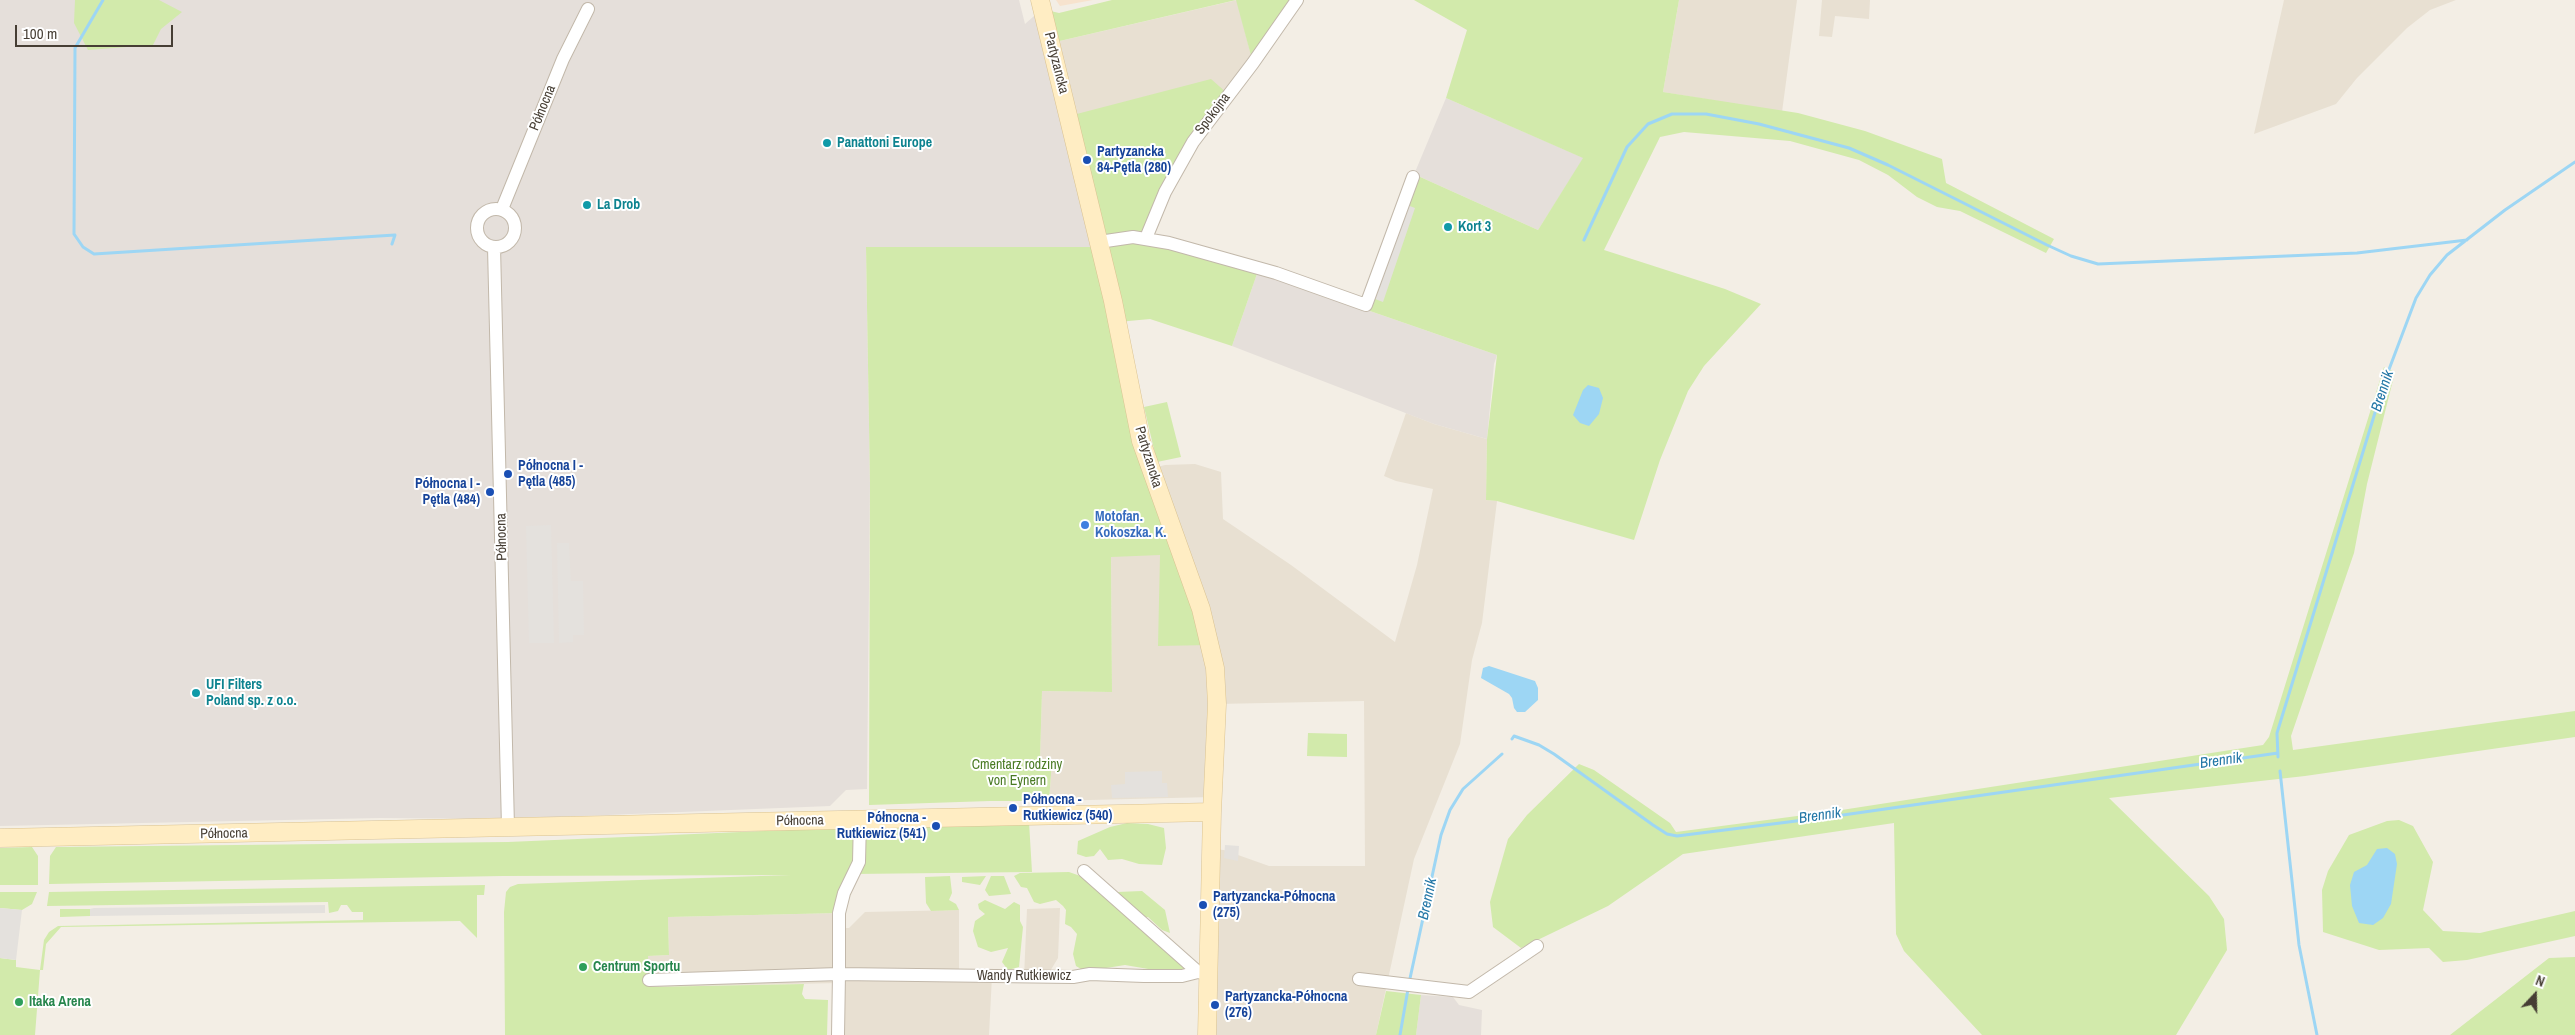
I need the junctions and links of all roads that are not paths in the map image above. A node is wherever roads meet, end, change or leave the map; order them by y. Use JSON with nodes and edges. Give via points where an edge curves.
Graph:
{"nodes":[{"id":1,"x":1040,"y":0,"type":"edge"},
{"id":2,"x":1297,"y":0,"type":"edge"},
{"id":3,"x":588,"y":9,"type":"dead end"},
{"id":4,"x":1413,"y":176,"type":"dead end"},
{"id":5,"x":502,"y":209,"type":"junction"},
{"id":6,"x":1146,"y":238,"type":"junction"},
{"id":7,"x":1099,"y":242,"type":"junction"},
{"id":8,"x":494,"y":247,"type":"junction"},
{"id":9,"x":1212,"y":812,"type":"junction"},
{"id":10,"x":860,"y":819,"type":"junction"},
{"id":11,"x":508,"y":827,"type":"junction"},
{"id":12,"x":0,"y":838,"type":"edge"},
{"id":13,"x":1084,"y":871,"type":"dead end"},
{"id":14,"x":1537,"y":946,"type":"dead end"},
{"id":15,"x":1203,"y":973,"type":"junction"},
{"id":16,"x":839,"y":974,"type":"junction"},
{"id":17,"x":1359,"y":979,"type":"dead end"},
{"id":18,"x":649,"y":980,"type":"dead end"},
{"id":19,"x":838,"y":1035,"type":"edge"},
{"id":20,"x":1207,"y":1035,"type":"edge"}],
"edges":[{"from":1,"to":7,"type":"street","name":"Partyzancka"},
{"from":2,"to":6,"type":"street","name":"Spokojna","via":[[1193,142],[1165,192]]},
{"from":3,"to":5,"type":"street","name":"Północna","via":[[563,60]]},
{"from":4,"to":6,"type":"street","via":[[1366,305],[1236,261]]},
{"from":5,"to":8,"type":"street","via":[[512,216],[516,228],[506,244]]},
{"from":5,"to":8,"type":"street","via":[[483,213],[477,224],[482,242]]},
{"from":6,"to":7,"type":"street"},
{"from":7,"to":9,"type":"street","name":"Partyzancka","via":[[1141,441],[1201,609],[1215,668],[1217,700]]},
{"from":8,"to":11,"type":"street","name":"Północna"},
{"from":9,"to":10,"type":"street","name":"Północna"},
{"from":9,"to":15,"type":"street","name":"Partyzancka"},
{"from":10,"to":11,"type":"street","name":"Północna"},
{"from":10,"to":16,"type":"street","via":[[858,867],[840,903]]},
{"from":11,"to":12,"type":"street","name":"Północna"},
{"from":13,"to":15,"type":"street"},
{"from":14,"to":17,"type":"street","via":[[1469,992]]},
{"from":15,"to":16,"type":"street","name":"Wandy Rutkiewicz","via":[[1073,977]]},
{"from":15,"to":20,"type":"street","name":"Partyzancka"},
{"from":16,"to":18,"type":"street","name":"Wandy Rutkiewicz"},
{"from":16,"to":19,"type":"street"}]}
